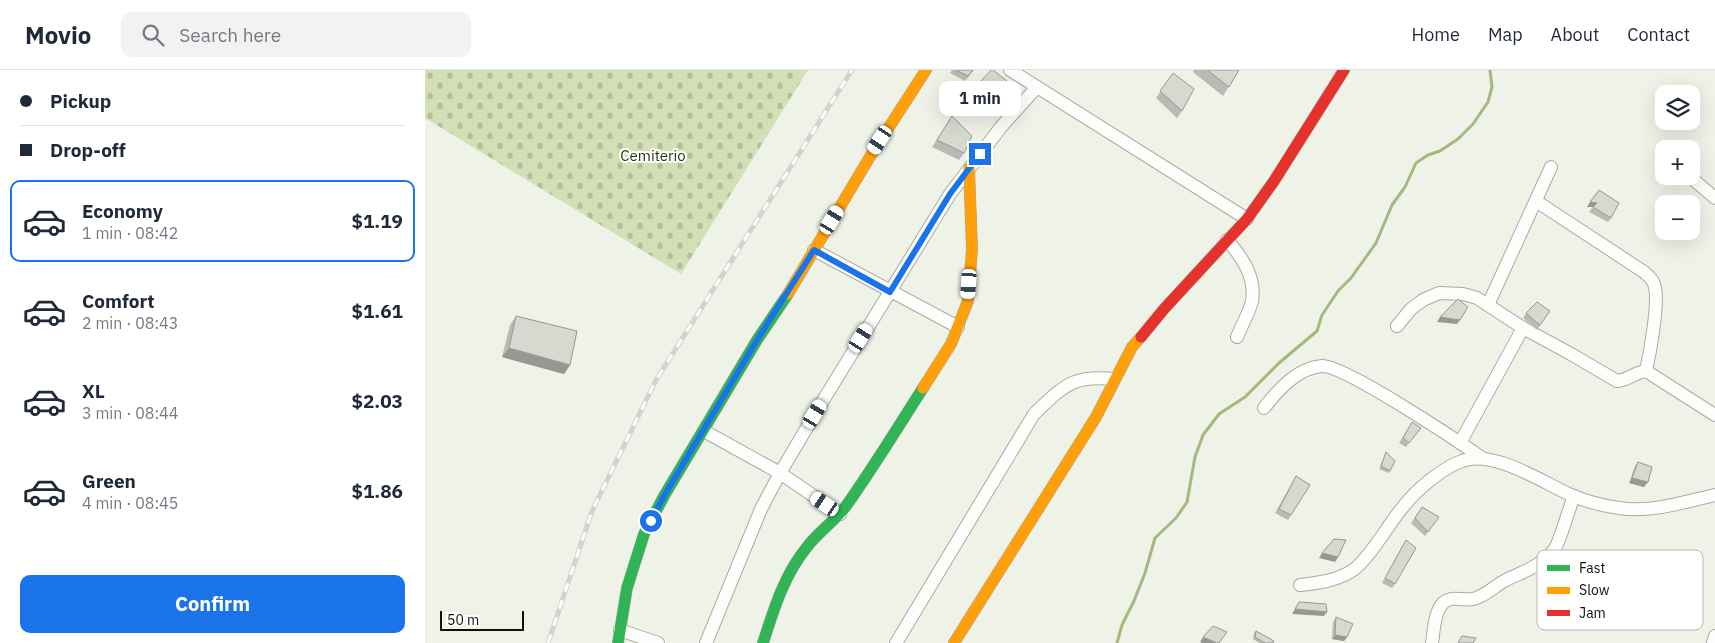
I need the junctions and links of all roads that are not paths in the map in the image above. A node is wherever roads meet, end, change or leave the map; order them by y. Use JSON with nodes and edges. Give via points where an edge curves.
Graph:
{"nodes":[{"id":1,"x":926,"y":70,"type":"edge"},
{"id":2,"x":1010,"y":70,"type":"edge"},
{"id":3,"x":1344,"y":70,"type":"edge"},
{"id":4,"x":1037,"y":87,"type":"junction"},
{"id":5,"x":1551,"y":167,"type":"dead end"},
{"id":6,"x":969,"y":168,"type":"junction"},
{"id":7,"x":1700,"y":185,"type":"edge"},
{"id":8,"x":1715,"y":198,"type":"edge"},
{"id":9,"x":1536,"y":201,"type":"junction"},
{"id":10,"x":1247,"y":220,"type":"junction"},
{"id":11,"x":1227,"y":240,"type":"junction"},
{"id":12,"x":814,"y":250,"type":"junction"},
{"id":13,"x":890,"y":292,"type":"junction"},
{"id":14,"x":1488,"y":305,"type":"junction"},
{"id":15,"x":1397,"y":326,"type":"dead end"},
{"id":16,"x":958,"y":327,"type":"junction"},
{"id":17,"x":1523,"y":328,"type":"junction"},
{"id":18,"x":1237,"y":338,"type":"dead end"},
{"id":19,"x":1646,"y":371,"type":"junction"},
{"id":20,"x":1114,"y":379,"type":"junction"},
{"id":21,"x":1264,"y":408,"type":"dead end"},
{"id":22,"x":1713,"y":410,"type":"edge"},
{"id":23,"x":703,"y":431,"type":"junction"},
{"id":24,"x":1460,"y":443,"type":"junction"},
{"id":25,"x":1482,"y":458,"type":"junction"},
{"id":26,"x":780,"y":473,"type":"junction"},
{"id":27,"x":1715,"y":495,"type":"edge"},
{"id":28,"x":1574,"y":496,"type":"junction"},
{"id":29,"x":840,"y":514,"type":"junction"},
{"id":30,"x":1553,"y":550,"type":"edge"},
{"id":31,"x":1537,"y":565,"type":"edge"},
{"id":32,"x":1300,"y":585,"type":"dead end"},
{"id":33,"x":620,"y":630,"type":"junction"},
{"id":34,"x":1715,"y":636,"type":"edge"},
{"id":35,"x":618,"y":643,"type":"edge"},
{"id":36,"x":658,"y":643,"type":"edge"},
{"id":37,"x":706,"y":643,"type":"edge"},
{"id":38,"x":763,"y":643,"type":"edge"},
{"id":39,"x":897,"y":643,"type":"edge"},
{"id":40,"x":954,"y":643,"type":"edge"},
{"id":41,"x":1432,"y":643,"type":"edge"},
{"id":42,"x":1713,"y":643,"type":"edge"}],
"edges":[{"from":1,"to":12,"type":"street"},
{"from":2,"to":4,"type":"street"},
{"from":3,"to":10,"type":"street"},
{"from":4,"to":6,"type":"street"},
{"from":4,"to":10,"type":"street"},
{"from":5,"to":9,"type":"street"},
{"from":6,"to":13,"type":"street"},
{"from":6,"to":16,"type":"street","via":[[972,249],[968,301]]},
{"from":7,"to":8,"type":"street"},
{"from":9,"to":14,"type":"street"},
{"from":9,"to":19,"type":"street","via":[[1654,281],[1652,339]]},
{"from":10,"to":11,"type":"street"},
{"from":11,"to":18,"type":"street","via":[[1240,255],[1251,277],[1252,301]]},
{"from":11,"to":20,"type":"street","via":[[1132,347]]},
{"from":12,"to":13,"type":"street"},
{"from":12,"to":23,"type":"street"},
{"from":13,"to":16,"type":"street"},
{"from":13,"to":26,"type":"street"},
{"from":14,"to":15,"type":"street","via":[[1463,294],[1439,293],[1411,309]]},
{"from":14,"to":17,"type":"street"},
{"from":16,"to":29,"type":"street","via":[[951,344]]},
{"from":17,"to":19,"type":"street","via":[[1617,381]]},
{"from":17,"to":24,"type":"street"},
{"from":19,"to":22,"type":"street"},
{"from":20,"to":39,"type":"street","via":[[1078,380],[1059,391],[1034,414]]},
{"from":20,"to":40,"type":"street","via":[[1096,417]]},
{"from":21,"to":24,"type":"street","via":[[1295,377],[1310,368],[1324,366],[1372,388]]},
{"from":23,"to":26,"type":"street"},
{"from":23,"to":33,"type":"street","via":[[644,534],[627,588]]},
{"from":24,"to":25,"type":"street"},
{"from":25,"to":28,"type":"street","via":[[1500,462]]},
{"from":25,"to":32,"type":"street","via":[[1462,461],[1434,477],[1403,506],[1383,537],[1356,568],[1336,578]]},
{"from":26,"to":29,"type":"street"},
{"from":26,"to":37,"type":"street","via":[[761,508]]},
{"from":27,"to":28,"type":"street","via":[[1646,511],[1617,508]]},
{"from":28,"to":30,"type":"street"},
{"from":29,"to":38,"type":"street","via":[[807,546],[786,579]]},
{"from":31,"to":41,"type":"street","via":[[1505,580],[1482,596],[1453,598],[1443,603],[1437,614]]},
{"from":33,"to":35,"type":"street"},
{"from":33,"to":36,"type":"street"},
{"from":34,"to":42,"type":"street"}]}
